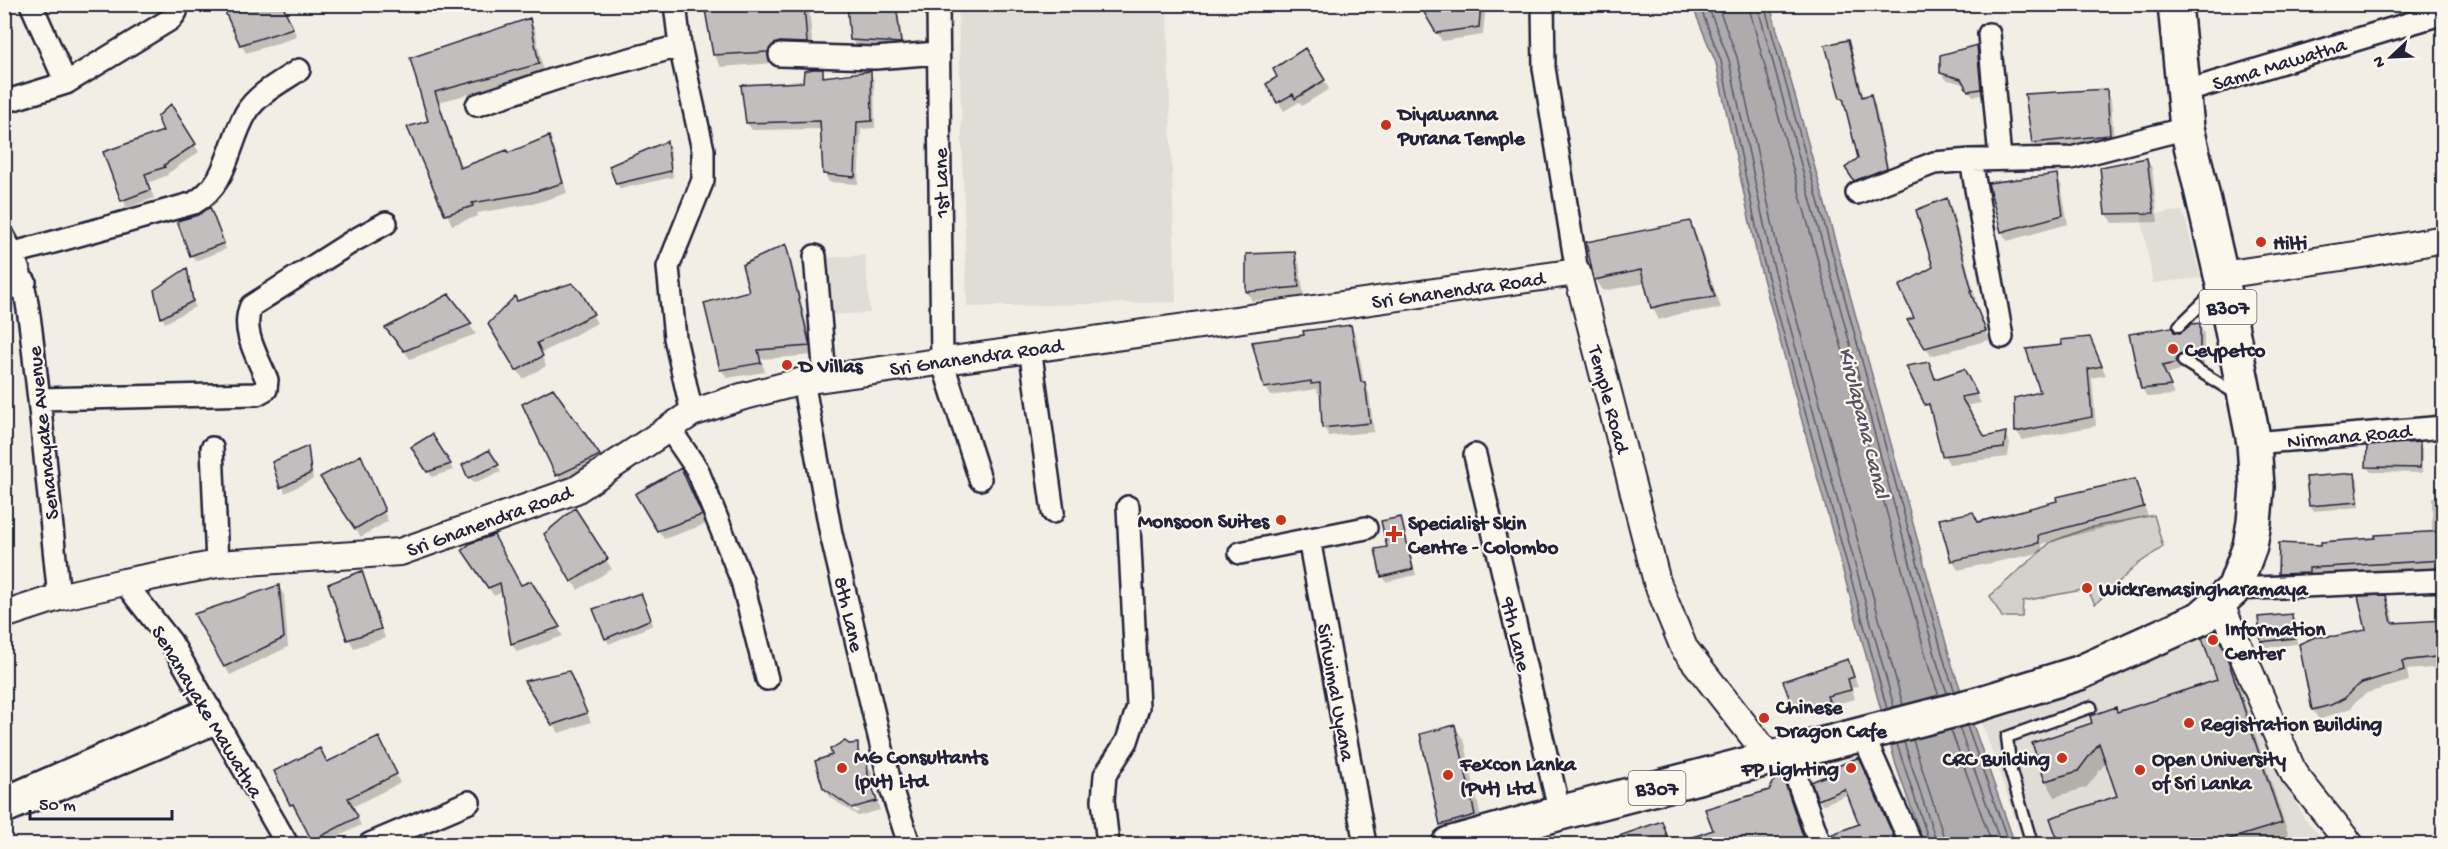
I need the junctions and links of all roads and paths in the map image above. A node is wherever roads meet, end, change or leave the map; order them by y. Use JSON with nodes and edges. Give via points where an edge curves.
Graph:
{"nodes":[{"id":1,"x":31,"y":4,"type":"edge"},
{"id":2,"x":174,"y":4,"type":"edge"},
{"id":3,"x":675,"y":4,"type":"edge"},
{"id":4,"x":938,"y":4,"type":"edge"},
{"id":5,"x":1543,"y":4,"type":"edge"},
{"id":6,"x":2175,"y":4,"type":"edge"},
{"id":7,"x":2444,"y":13,"type":"edge"},
{"id":8,"x":1989,"y":34,"type":"dead end"},
{"id":9,"x":681,"y":46,"type":"junction"},
{"id":10,"x":938,"y":53,"type":"junction"},
{"id":11,"x":780,"y":56,"type":"dead end"},
{"id":12,"x":299,"y":70,"type":"dead end"},
{"id":13,"x":66,"y":83,"type":"junction"},
{"id":14,"x":2184,"y":92,"type":"junction"},
{"id":15,"x":4,"y":102,"type":"edge"},
{"id":16,"x":477,"y":105,"type":"dead end"},
{"id":17,"x":2187,"y":128,"type":"junction"},
{"id":18,"x":2000,"y":159,"type":"junction"},
{"id":19,"x":1971,"y":160,"type":"junction"},
{"id":20,"x":1857,"y":193,"type":"dead end"},
{"id":21,"x":386,"y":223,"type":"dead end"},
{"id":22,"x":2444,"y":239,"type":"edge"},
{"id":23,"x":9,"y":245,"type":"edge"},
{"id":24,"x":814,"y":256,"type":"dead end"},
{"id":25,"x":1577,"y":272,"type":"junction"},
{"id":26,"x":2222,"y":279,"type":"junction"},
{"id":27,"x":25,"y":282,"type":"junction"},
{"id":28,"x":4,"y":290,"type":"edge"},
{"id":29,"x":2179,"y":326,"type":"dead end"},
{"id":30,"x":2002,"y":337,"type":"dead end"},
{"id":31,"x":1030,"y":348,"type":"junction"},
{"id":32,"x":942,"y":361,"type":"junction"},
{"id":33,"x":2183,"y":361,"type":"dead end"},
{"id":34,"x":814,"y":380,"type":"junction"},
{"id":35,"x":39,"y":399,"type":"junction"},
{"id":36,"x":2246,"y":400,"type":"junction"},
{"id":37,"x":692,"y":413,"type":"junction"},
{"id":38,"x":2444,"y":427,"type":"edge"},
{"id":39,"x":669,"y":428,"type":"junction"},
{"id":40,"x":2254,"y":443,"type":"junction"},
{"id":41,"x":212,"y":448,"type":"dead end"},
{"id":42,"x":1475,"y":455,"type":"dead end"},
{"id":43,"x":981,"y":479,"type":"dead end"},
{"id":44,"x":1128,"y":507,"type":"dead end"},
{"id":45,"x":1053,"y":512,"type":"dead end"},
{"id":46,"x":1366,"y":528,"type":"dead end"},
{"id":47,"x":1309,"y":539,"type":"junction"},
{"id":48,"x":1240,"y":553,"type":"dead end"},
{"id":49,"x":217,"y":564,"type":"junction"},
{"id":50,"x":2444,"y":580,"type":"edge"},
{"id":51,"x":124,"y":582,"type":"junction"},
{"id":52,"x":2227,"y":596,"type":"junction"},
{"id":53,"x":59,"y":597,"type":"junction"},
{"id":54,"x":4,"y":615,"type":"edge"},
{"id":55,"x":767,"y":679,"type":"dead end"},
{"id":56,"x":2091,"y":708,"type":"dead end"},
{"id":57,"x":214,"y":715,"type":"junction"},
{"id":58,"x":1865,"y":734,"type":"junction"},
{"id":59,"x":1780,"y":757,"type":"junction"},
{"id":60,"x":469,"y":802,"type":"dead end"},
{"id":61,"x":6,"y":805,"type":"edge"},
{"id":62,"x":1560,"y":813,"type":"junction"},
{"id":63,"x":286,"y":844,"type":"edge"},
{"id":64,"x":370,"y":844,"type":"edge"},
{"id":65,"x":909,"y":844,"type":"edge"},
{"id":66,"x":1108,"y":844,"type":"edge"},
{"id":67,"x":1365,"y":844,"type":"edge"},
{"id":68,"x":1449,"y":844,"type":"edge"},
{"id":69,"x":1820,"y":844,"type":"edge"},
{"id":70,"x":1911,"y":844,"type":"edge"},
{"id":71,"x":2032,"y":844,"type":"edge"},
{"id":72,"x":2350,"y":844,"type":"edge"}],
"edges":[{"from":1,"to":13,"type":"street"},
{"from":2,"to":13,"type":"street","via":[[176,12],[171,19]]},
{"from":3,"to":9,"type":"street"},
{"from":4,"to":10,"type":"street","name":"1st Lane"},
{"from":5,"to":25,"type":"street","name":"Temple Road","via":[[1544,68]]},
{"from":6,"to":14,"type":"main road","number":"B307"},
{"from":7,"to":14,"type":"street","name":"Sama Mawatha"},
{"from":8,"to":18,"type":"street"},
{"from":9,"to":16,"type":"street","via":[[558,78]]},
{"from":9,"to":37,"type":"street","via":[[704,150],[703,180],[668,267],[675,338]]},
{"from":10,"to":11,"type":"street","via":[[875,58]]},
{"from":10,"to":32,"type":"street","name":"1st Lane"},
{"from":12,"to":23,"type":"street","via":[[261,95],[246,113],[217,184],[207,195],[194,202]]},
{"from":13,"to":15,"type":"street"},
{"from":14,"to":17,"type":"main road","number":"B307"},
{"from":17,"to":18,"type":"street","via":[[2070,158]]},
{"from":17,"to":26,"type":"main road","number":"B307"},
{"from":18,"to":19,"type":"street"},
{"from":19,"to":20,"type":"street","via":[[1934,163]]},
{"from":19,"to":30,"type":"street"},
{"from":21,"to":35,"type":"street","via":[[250,306],[246,328],[267,380],[266,389],[257,394]]},
{"from":22,"to":26,"type":"street"},
{"from":23,"to":27,"type":"street","name":"Senanayake Avenue"},
{"from":24,"to":34,"type":"street","name":"8th Lane"},
{"from":25,"to":31,"type":"street","name":"Sri Gnanendra Road"},
{"from":25,"to":59,"type":"street","name":"Temple Road","via":[[1662,593],[1684,648]]},
{"from":26,"to":29,"type":"lane"},
{"from":26,"to":36,"type":"main road","number":"B307"},
{"from":27,"to":28,"type":"street"},
{"from":27,"to":35,"type":"street","name":"Senanayake Avenue"},
{"from":31,"to":32,"type":"street","name":"Sri Gnanendra Road"},
{"from":31,"to":45,"type":"street"},
{"from":32,"to":34,"type":"street","name":"Sri Gnanendra Road"},
{"from":32,"to":43,"type":"street","name":"1st Lane"},
{"from":33,"to":36,"type":"lane"},
{"from":34,"to":37,"type":"street","name":"Sri Gnanendra Road"},
{"from":34,"to":65,"type":"street","name":"8th Lane","via":[[831,534],[892,791]]},
{"from":35,"to":53,"type":"street","name":"Senanayake Avenue"},
{"from":36,"to":40,"type":"main road","number":"B307"},
{"from":37,"to":39,"type":"street","name":"Sri Gnanendra Road"},
{"from":38,"to":40,"type":"street","name":"Nirmana Road"},
{"from":39,"to":49,"type":"street","name":"Sri Gnanendra Road","via":[[576,490],[400,552]]},
{"from":39,"to":55,"type":"street","via":[[697,469],[742,580]]},
{"from":40,"to":52,"type":"main road","number":"B307","via":[[2257,487],[2250,546]]},
{"from":41,"to":49,"type":"street"},
{"from":42,"to":62,"type":"street","name":"9th Lane"},
{"from":44,"to":66,"type":"street","via":[[1138,707],[1127,741],[1106,775],[1103,800]]},
{"from":46,"to":47,"type":"street"},
{"from":47,"to":48,"type":"street"},
{"from":47,"to":67,"type":"street","name":"Siriwimal Uyana"},
{"from":49,"to":51,"type":"street","name":"Sri Gnanendra Road"},
{"from":50,"to":52,"type":"street"},
{"from":51,"to":53,"type":"street","name":"Sri Gnanendra Road"},
{"from":51,"to":57,"type":"street","name":"Senanayake Mawatha","via":[[171,642]]},
{"from":52,"to":58,"type":"main road","number":"B307","via":[[2202,618],[2090,668],[1978,704]]},
{"from":52,"to":72,"type":"street","via":[[2294,774]]},
{"from":53,"to":54,"type":"street","name":"Sri Gnanendra Road"},
{"from":56,"to":71,"type":"lane","via":[[2007,737],[2011,772]]},
{"from":57,"to":61,"type":"street"},
{"from":57,"to":63,"type":"street","name":"Senanayake Mawatha"},
{"from":58,"to":59,"type":"main road","number":"B307"},
{"from":58,"to":70,"type":"street"},
{"from":59,"to":62,"type":"main road","number":"B307"},
{"from":59,"to":69,"type":"street"},
{"from":60,"to":64,"type":"street"},
{"from":62,"to":68,"type":"main road","number":"B307"}]}
